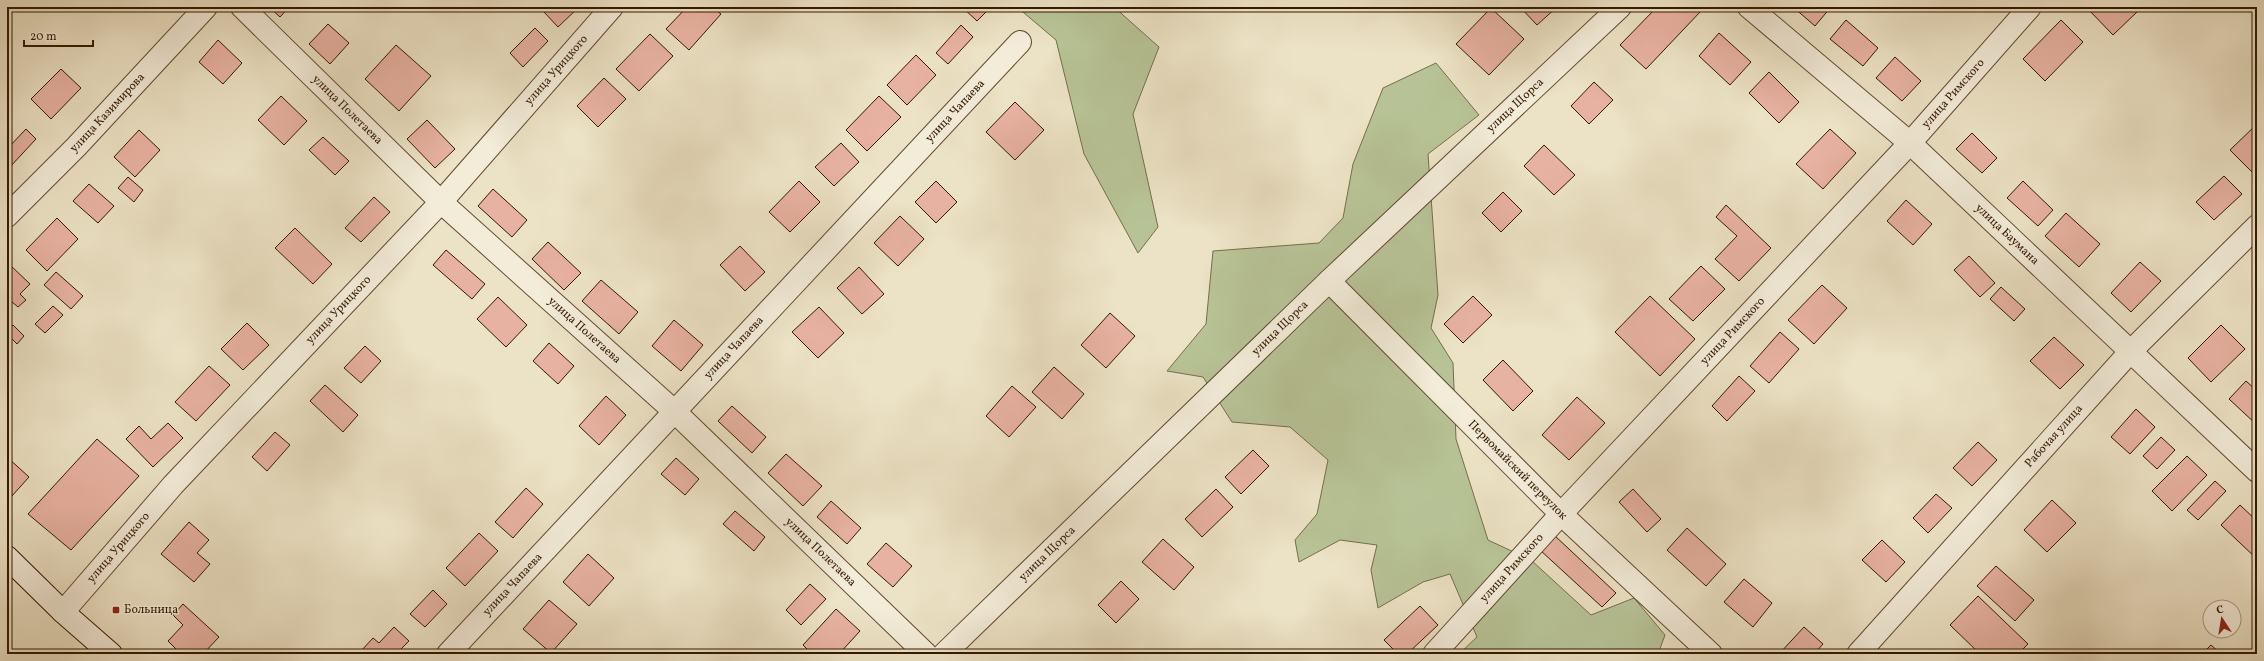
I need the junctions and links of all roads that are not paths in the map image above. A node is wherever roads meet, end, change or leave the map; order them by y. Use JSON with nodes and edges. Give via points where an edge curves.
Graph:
{"nodes":[{"id":1,"x":206,"y":7,"type":"edge"},
{"id":2,"x":242,"y":7,"type":"edge"},
{"id":3,"x":612,"y":7,"type":"edge"},
{"id":4,"x":1620,"y":7,"type":"edge"},
{"id":5,"x":1749,"y":7,"type":"edge"},
{"id":6,"x":2030,"y":7,"type":"edge"},
{"id":7,"x":1020,"y":42,"type":"dead end"},
{"id":8,"x":1910,"y":144,"type":"junction"},
{"id":9,"x":441,"y":202,"type":"junction"},
{"id":10,"x":7,"y":216,"type":"edge"},
{"id":11,"x":2257,"y":226,"type":"edge"},
{"id":12,"x":1329,"y":281,"type":"junction"},
{"id":13,"x":2130,"y":352,"type":"junction"},
{"id":14,"x":674,"y":411,"type":"junction"},
{"id":15,"x":2257,"y":471,"type":"edge"},
{"id":16,"x":1561,"y":514,"type":"junction"},
{"id":17,"x":7,"y":557,"type":"edge"},
{"id":18,"x":64,"y":612,"type":"junction"},
{"id":19,"x":111,"y":654,"type":"edge"},
{"id":20,"x":448,"y":654,"type":"edge"},
{"id":21,"x":926,"y":654,"type":"edge"},
{"id":22,"x":944,"y":654,"type":"edge"},
{"id":23,"x":1434,"y":654,"type":"edge"},
{"id":24,"x":1711,"y":654,"type":"edge"},
{"id":25,"x":1858,"y":654,"type":"edge"}],
"edges":[{"from":1,"to":10,"type":"street","name":"улица Казимирова","via":[[76,147]]},
{"from":2,"to":9,"type":"street","name":"улица Полетаева"},
{"from":3,"to":9,"type":"street","name":"улица Урицкого"},
{"from":4,"to":12,"type":"street","name":"улица Щорса"},
{"from":5,"to":8,"type":"street","name":"улица Баумана"},
{"from":6,"to":8,"type":"street","name":"улица Римского"},
{"from":7,"to":14,"type":"street","name":"улица Чапаева"},
{"from":8,"to":13,"type":"street","name":"улица Баумана"},
{"from":8,"to":16,"type":"street","name":"улица Римского"},
{"from":9,"to":14,"type":"street","name":"улица Полетаева"},
{"from":9,"to":18,"type":"street","name":"улица Урицкого","via":[[173,485]]},
{"from":11,"to":13,"type":"street","name":"Рабочая улица"},
{"from":12,"to":16,"type":"street","name":"Первомайский переулок"},
{"from":12,"to":22,"type":"street","name":"улица Щорса"},
{"from":13,"to":15,"type":"street","name":"улица Баумана"},
{"from":13,"to":25,"type":"street","name":"Рабочая улица"},
{"from":14,"to":20,"type":"street","name":"улица Чапаева"},
{"from":14,"to":21,"type":"street","name":"улица Полетаева"},
{"from":16,"to":23,"type":"street","name":"улица Римского"},
{"from":16,"to":24,"type":"street","name":"Первомайский переулок"},
{"from":17,"to":18,"type":"street"},
{"from":18,"to":19,"type":"street"}]}
